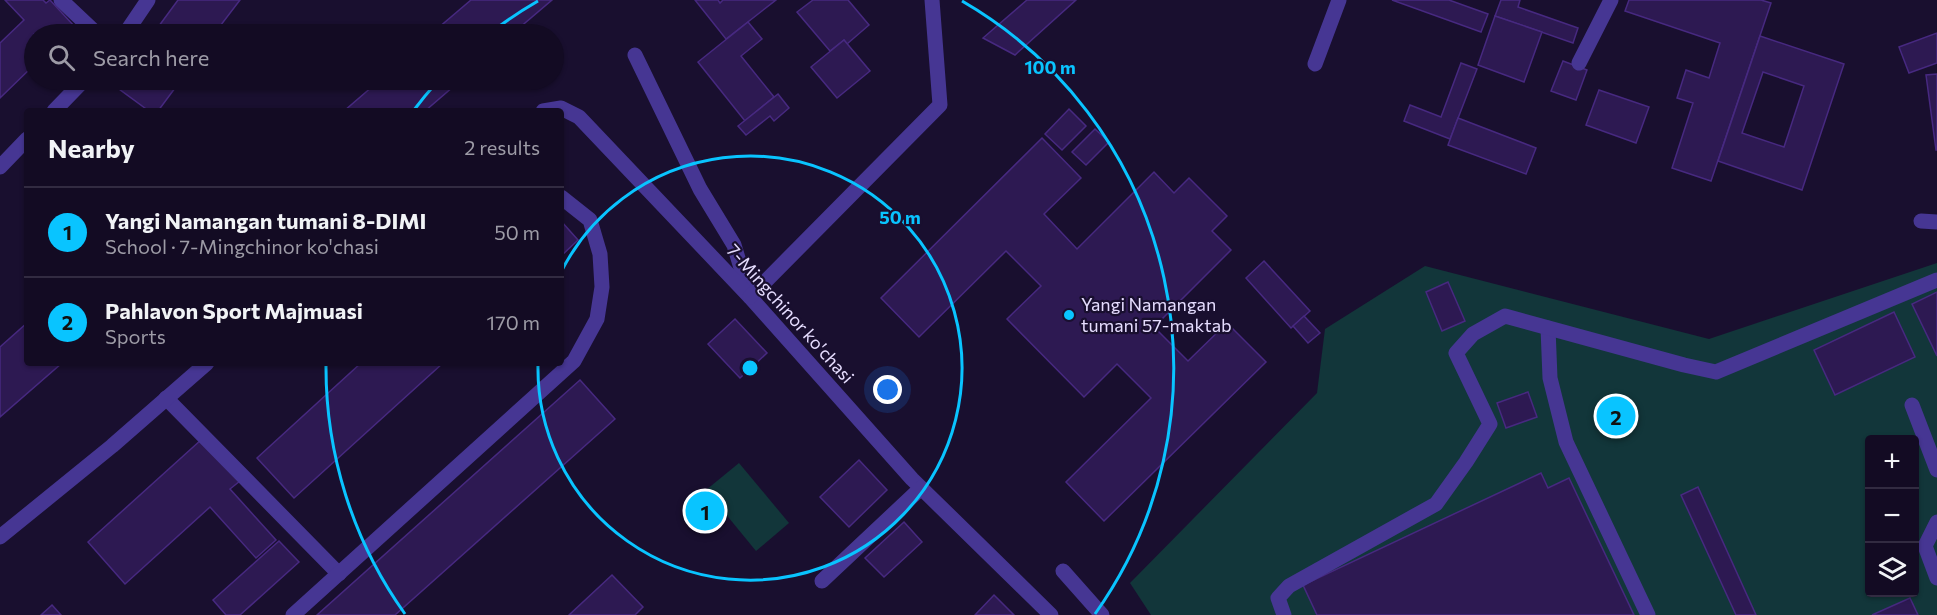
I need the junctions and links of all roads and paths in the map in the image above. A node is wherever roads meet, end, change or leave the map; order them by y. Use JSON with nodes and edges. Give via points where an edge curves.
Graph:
{"nodes":[{"id":1,"x":61,"y":0,"type":"edge"},
{"id":2,"x":148,"y":0,"type":"edge"},
{"id":3,"x":932,"y":0,"type":"edge"},
{"id":4,"x":1339,"y":0,"type":"edge"},
{"id":5,"x":1611,"y":0,"type":"edge"},
{"id":6,"x":86,"y":24,"type":"edge"},
{"id":7,"x":132,"y":24,"type":"edge"},
{"id":8,"x":635,"y":55,"type":"dead end"},
{"id":9,"x":1580,"y":63,"type":"dead end"},
{"id":10,"x":1315,"y":64,"type":"dead end"},
{"id":11,"x":74,"y":90,"type":"edge"},
{"id":12,"x":57,"y":108,"type":"edge"},
{"id":13,"x":564,"y":110,"type":"edge"},
{"id":14,"x":24,"y":142,"type":"edge"},
{"id":15,"x":0,"y":167,"type":"edge"},
{"id":16,"x":564,"y":199,"type":"edge"},
{"id":17,"x":1921,"y":221,"type":"dead end"},
{"id":18,"x":1937,"y":222,"type":"edge"},
{"id":19,"x":1937,"y":280,"type":"edge"},
{"id":20,"x":750,"y":297,"type":"junction"},
{"id":21,"x":1548,"y":328,"type":"junction"},
{"id":22,"x":203,"y":366,"type":"edge"},
{"id":23,"x":166,"y":398,"type":"junction"},
{"id":24,"x":1912,"y":405,"type":"dead end"},
{"id":25,"x":1937,"y":470,"type":"edge"},
{"id":26,"x":921,"y":488,"type":"junction"},
{"id":27,"x":1937,"y":522,"type":"edge"},
{"id":28,"x":0,"y":537,"type":"edge"},
{"id":29,"x":1063,"y":571,"type":"dead end"},
{"id":30,"x":339,"y":574,"type":"junction"},
{"id":31,"x":1937,"y":578,"type":"edge"},
{"id":32,"x":822,"y":581,"type":"dead end"},
{"id":33,"x":293,"y":615,"type":"edge"},
{"id":34,"x":1051,"y":615,"type":"edge"},
{"id":35,"x":1102,"y":615,"type":"edge"},
{"id":36,"x":1284,"y":615,"type":"edge"},
{"id":37,"x":1648,"y":615,"type":"edge"}],
"edges":[{"from":1,"to":6,"type":"street"},
{"from":2,"to":7,"type":"street"},
{"from":3,"to":20,"type":"street","via":[[940,105]]},
{"from":4,"to":10,"type":"street"},
{"from":5,"to":9,"type":"street"},
{"from":8,"to":20,"type":"street","via":[[700,189],[734,245]]},
{"from":11,"to":12,"type":"street"},
{"from":13,"to":20,"type":"street","name":"7-Mingchinor ko'chasi","via":[[579,117]]},
{"from":14,"to":15,"type":"street"},
{"from":16,"to":30,"type":"street","via":[[590,220],[600,254],[602,287],[597,319],[573,361]]},
{"from":17,"to":18,"type":"street"},
{"from":19,"to":21,"type":"street","via":[[1716,372]]},
{"from":20,"to":26,"type":"street","name":"7-Mingchinor ko'chasi"},
{"from":21,"to":36,"type":"street","via":[[1505,316],[1473,334],[1456,353],[1490,424],[1466,462],[1436,504],[1289,586],[1278,598]]},
{"from":21,"to":37,"type":"street","via":[[1550,378],[1566,442]]},
{"from":22,"to":23,"type":"street"},
{"from":23,"to":28,"type":"street"},
{"from":23,"to":30,"type":"street"},
{"from":24,"to":25,"type":"street"},
{"from":26,"to":32,"type":"street"},
{"from":26,"to":34,"type":"street","name":"7-Mingchinor ko'chasi"},
{"from":27,"to":31,"type":"street","via":[[1925,546]]},
{"from":29,"to":35,"type":"street"},
{"from":30,"to":33,"type":"street"}]}
